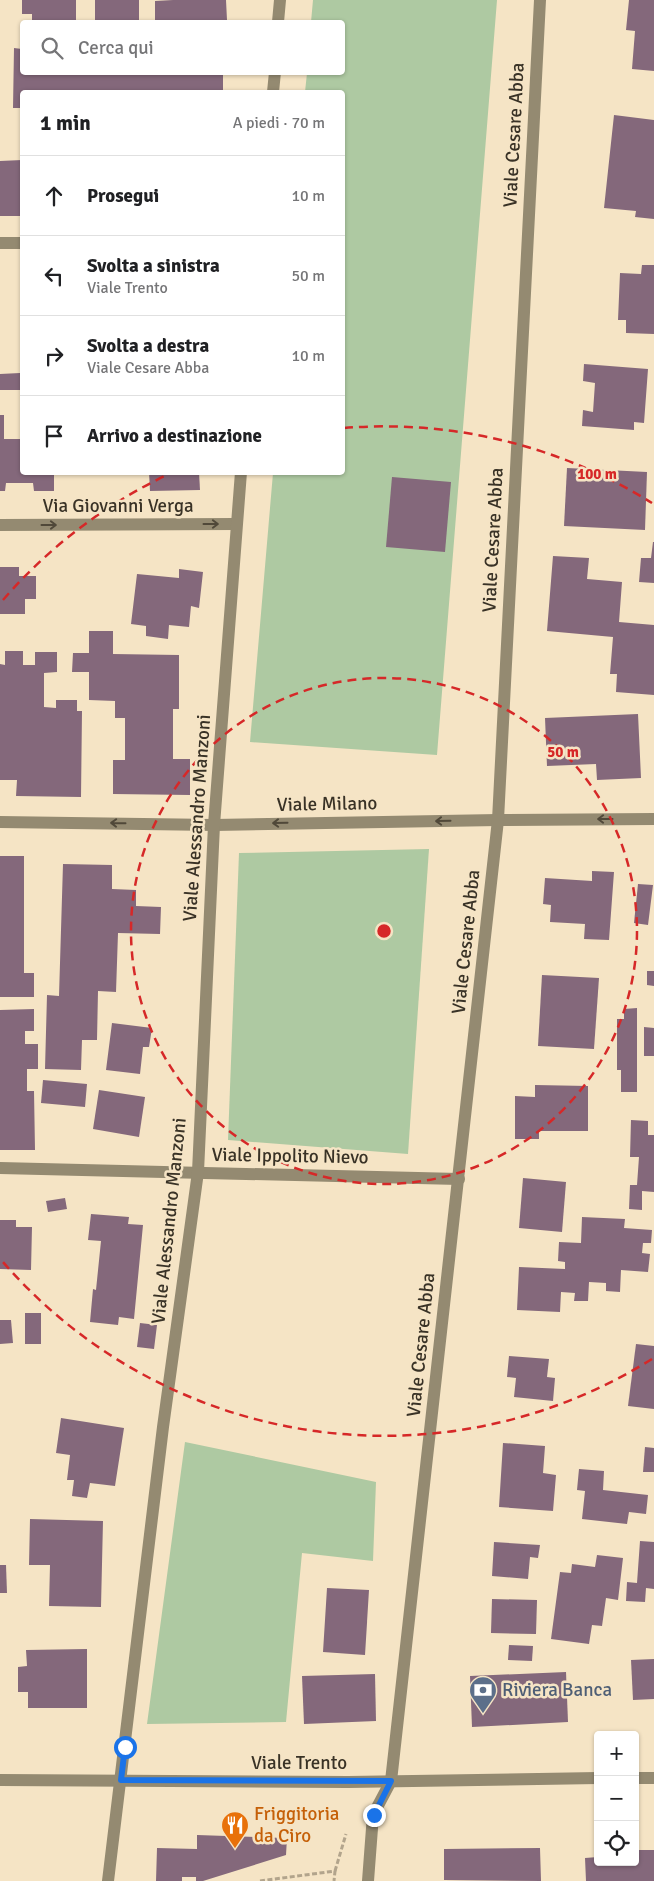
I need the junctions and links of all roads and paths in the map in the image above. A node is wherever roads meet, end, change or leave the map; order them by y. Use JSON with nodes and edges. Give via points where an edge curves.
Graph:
{"nodes":[{"id":1,"x":280,"y":0,"type":"edge"},
{"id":2,"x":540,"y":0,"type":"edge"},
{"id":3,"x":278,"y":20,"type":"edge"},
{"id":4,"x":275,"y":75,"type":"edge"},
{"id":5,"x":273,"y":90,"type":"edge"},
{"id":6,"x":0,"y":243,"type":"edge"},
{"id":7,"x":20,"y":243,"type":"edge"},
{"id":8,"x":241,"y":475,"type":"edge"},
{"id":9,"x":236,"y":524,"type":"junction"},
{"id":10,"x":0,"y":525,"type":"edge"},
{"id":11,"x":654,"y":819,"type":"edge"},
{"id":12,"x":498,"y":820,"type":"junction"},
{"id":13,"x":0,"y":822,"type":"edge"},
{"id":14,"x":214,"y":824,"type":"junction"},
{"id":15,"x":0,"y":1168,"type":"edge"},
{"id":16,"x":198,"y":1172,"type":"junction"},
{"id":17,"x":459,"y":1179,"type":"junction"},
{"id":18,"x":594,"y":1778,"type":"edge"},
{"id":19,"x":639,"y":1778,"type":"edge"},
{"id":20,"x":654,"y":1778,"type":"edge"},
{"id":21,"x":0,"y":1780,"type":"edge"},
{"id":22,"x":121,"y":1780,"type":"junction"},
{"id":23,"x":391,"y":1781,"type":"junction"},
{"id":24,"x":108,"y":1881,"type":"edge"},
{"id":25,"x":260,"y":1881,"type":"edge"},
{"id":26,"x":334,"y":1881,"type":"edge"},
{"id":27,"x":368,"y":1881,"type":"edge"}],
"edges":[{"from":1,"to":3,"type":"street"},
{"from":2,"to":12,"type":"street","name":"Viale Cesare Abba"},
{"from":4,"to":5,"type":"street"},
{"from":6,"to":7,"type":"street"},
{"from":8,"to":9,"type":"street","name":"Viale Alessandro Manzoni"},
{"from":10,"to":9,"type":"street","name":"Via Giovanni Verga","one_way":true},
{"from":9,"to":14,"type":"street","name":"Viale Alessandro Manzoni"},
{"from":11,"to":12,"type":"street","name":"Viale Milano","one_way":true},
{"from":12,"to":14,"type":"street","name":"Viale Milano","one_way":true},
{"from":12,"to":17,"type":"street","name":"Viale Cesare Abba"},
{"from":14,"to":13,"type":"street","name":"Viale Milano","one_way":true},
{"from":14,"to":16,"type":"street","name":"Viale Alessandro Manzoni"},
{"from":15,"to":16,"type":"street","name":"Viale Ippolito Nievo"},
{"from":16,"to":17,"type":"street","name":"Viale Ippolito Nievo"},
{"from":16,"to":22,"type":"street","name":"Viale Alessandro Manzoni","via":[[163,1427]]},
{"from":17,"to":23,"type":"street","name":"Viale Cesare Abba"},
{"from":18,"to":23,"type":"street","name":"Viale Trento"},
{"from":19,"to":20,"type":"street"},
{"from":21,"to":22,"type":"street","name":"Viale Trento"},
{"from":22,"to":23,"type":"street","name":"Viale Trento"},
{"from":22,"to":24,"type":"street","name":"Viale Alessandro Manzoni"},
{"from":23,"to":27,"type":"street","name":"Viale Cesare Abba","via":[[374,1815]]},
{"from":25,"to":26,"type":"path","via":[[335,1871]]}]}
